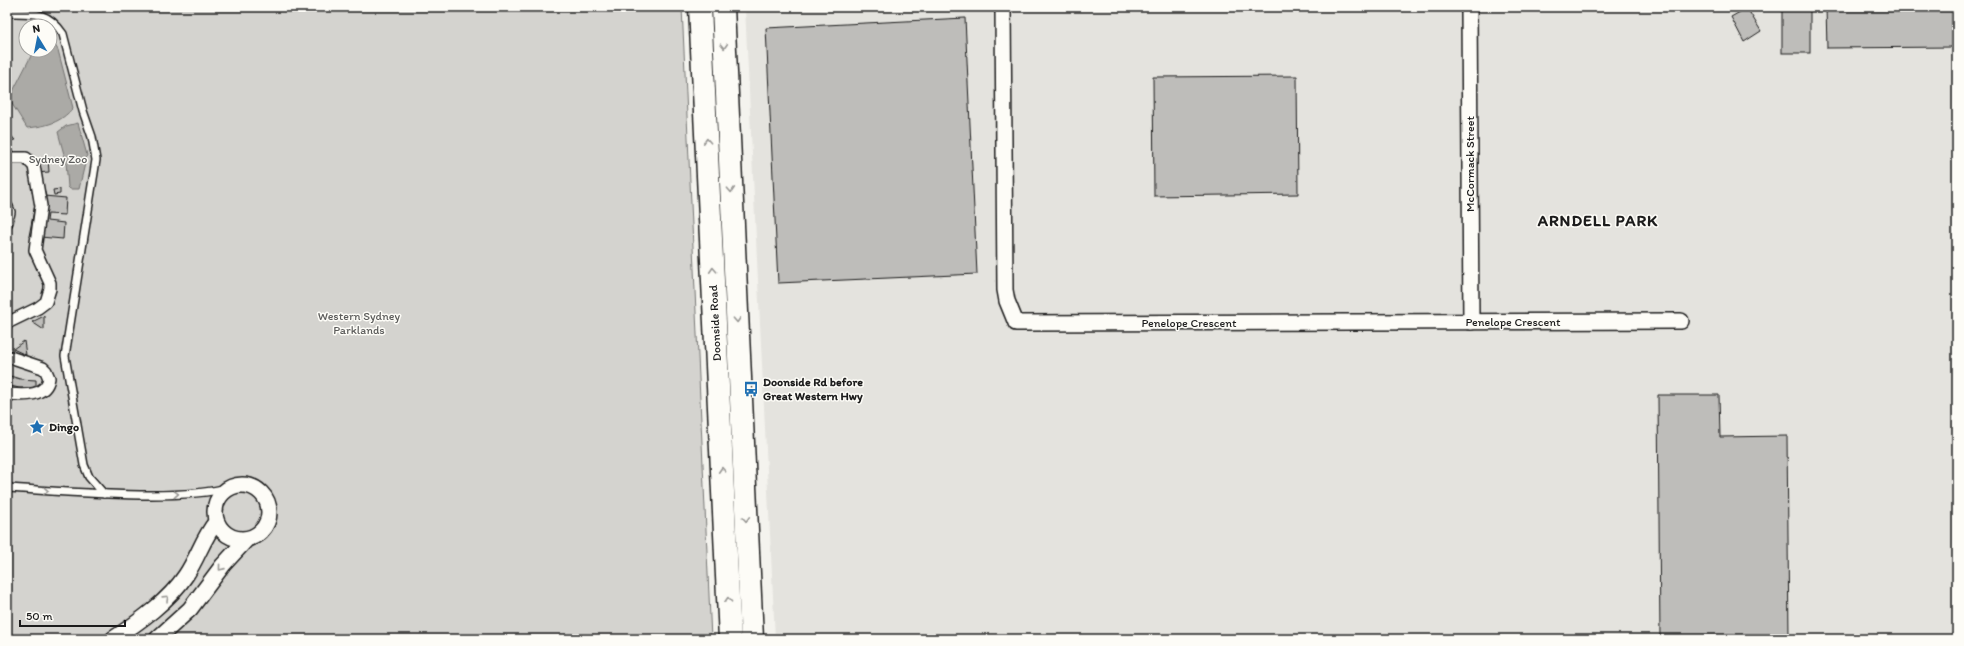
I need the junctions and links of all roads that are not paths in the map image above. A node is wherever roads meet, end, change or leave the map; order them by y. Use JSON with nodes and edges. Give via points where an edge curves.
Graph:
{"nodes":[{"id":1,"x":700,"y":7,"type":"edge"},
{"id":2,"x":723,"y":7,"type":"edge"},
{"id":3,"x":1003,"y":7,"type":"edge"},
{"id":4,"x":1469,"y":7,"type":"edge"},
{"id":5,"x":7,"y":13,"type":"edge"},
{"id":6,"x":7,"y":158,"type":"edge"},
{"id":7,"x":7,"y":207,"type":"edge"},
{"id":8,"x":7,"y":222,"type":"edge"},
{"id":9,"x":1471,"y":322,"type":"junction"},
{"id":10,"x":1681,"y":322,"type":"dead end"},
{"id":11,"x":7,"y":323,"type":"edge"},
{"id":12,"x":7,"y":356,"type":"edge"},
{"id":13,"x":7,"y":394,"type":"edge"},
{"id":14,"x":232,"y":487,"type":"junction"},
{"id":15,"x":7,"y":488,"type":"edge"},
{"id":16,"x":104,"y":494,"type":"junction"},
{"id":17,"x":216,"y":522,"type":"junction"},
{"id":18,"x":247,"y":539,"type":"junction"},
{"id":19,"x":113,"y":639,"type":"edge"},
{"id":20,"x":157,"y":639,"type":"edge"},
{"id":21,"x":730,"y":639,"type":"edge"},
{"id":22,"x":752,"y":639,"type":"edge"}],
"edges":[{"from":21,"to":1,"type":"main road","name":"Doonside Road","one_way":true},
{"from":2,"to":22,"type":"main road","name":"Doonside Road","one_way":true},
{"from":3,"to":9,"type":"street","name":"Penelope Crescent","via":[[1005,290],[1016,323]]},
{"from":4,"to":9,"type":"street","name":"McCormack Street"},
{"from":5,"to":16,"type":"lane","via":[[35,13],[54,21],[61,30],[93,143],[96,160],[65,356],[84,465],[89,477]]},
{"from":6,"to":11,"type":"street","via":[[26,158],[34,166],[41,206],[35,250],[50,283],[50,289],[46,302]]},
{"from":7,"to":8,"type":"street"},
{"from":9,"to":10,"type":"street","name":"Penelope Crescent"},
{"from":12,"to":13,"type":"street","via":[[43,368],[49,378],[46,387],[37,393]]},
{"from":16,"to":14,"type":"lane","one_way":true,"via":[[176,495]]},
{"from":14,"to":17,"type":"street","via":[[223,492],[218,499],[215,508]]},
{"from":14,"to":18,"type":"street","via":[[253,487],[262,493],[268,502],[270,512],[265,528]]},
{"from":15,"to":16,"type":"lane","one_way":true},
{"from":17,"to":18,"type":"street","via":[[225,534]]},
{"from":19,"to":17,"type":"street","one_way":true,"via":[[132,627],[173,591],[185,576],[206,534]]},
{"from":18,"to":20,"type":"street","one_way":true,"via":[[223,564],[190,609]]}]}
